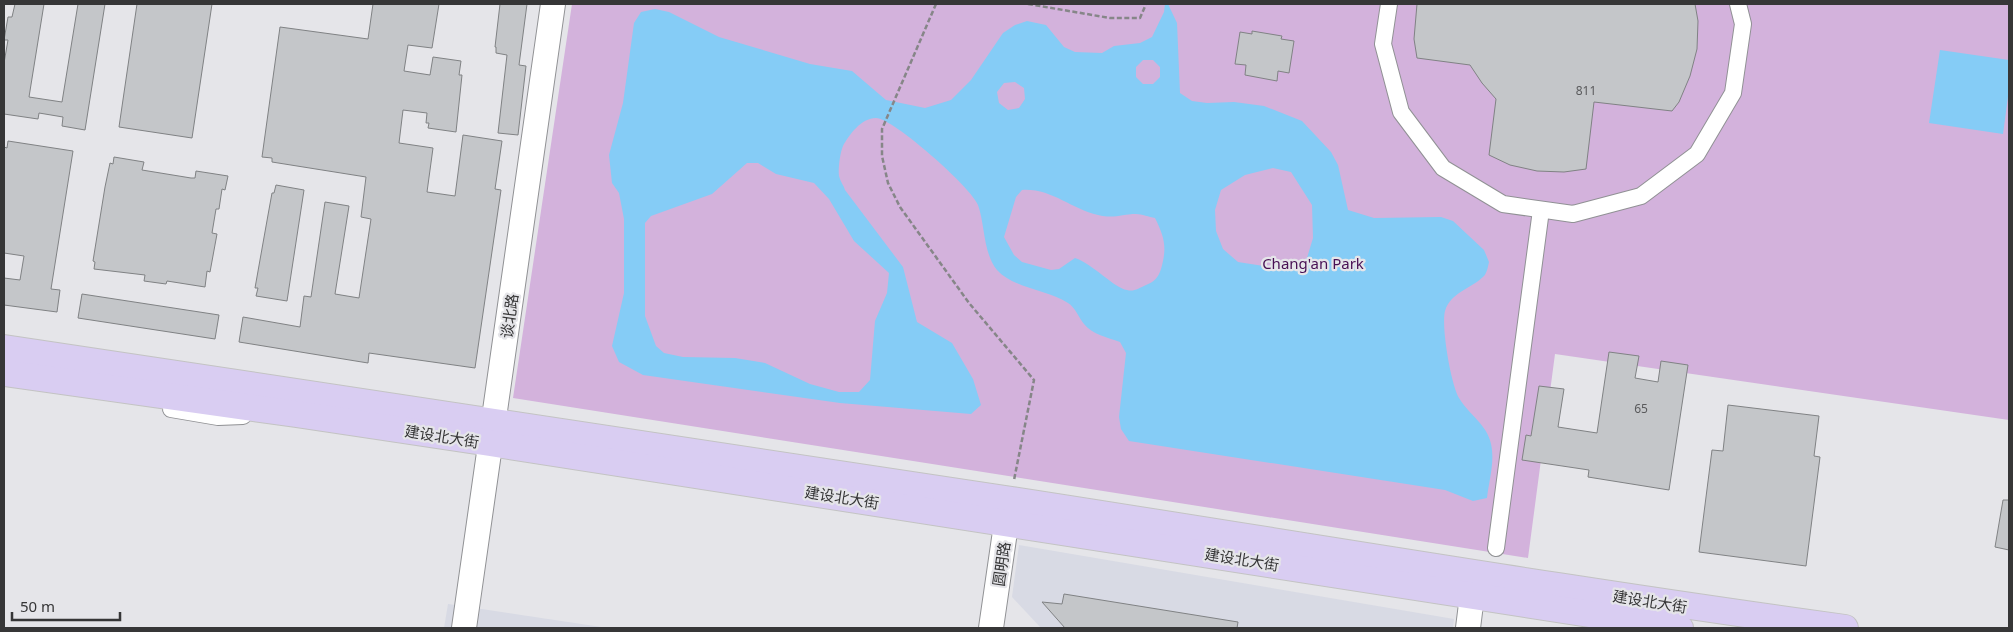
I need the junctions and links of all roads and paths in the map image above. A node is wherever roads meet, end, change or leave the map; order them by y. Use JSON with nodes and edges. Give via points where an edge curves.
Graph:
{"nodes":[{"id":1,"x":553,"y":4,"type":"edge"},
{"id":2,"x":936,"y":4,"type":"edge"},
{"id":3,"x":1028,"y":4,"type":"edge"},
{"id":4,"x":1146,"y":4,"type":"edge"},
{"id":5,"x":1389,"y":4,"type":"edge"},
{"id":6,"x":1738,"y":4,"type":"edge"},
{"id":7,"x":1541,"y":210,"type":"junction"},
{"id":8,"x":4,"y":342,"type":"edge"},
{"id":9,"x":4,"y":348,"type":"edge"},
{"id":10,"x":4,"y":373,"type":"edge"},
{"id":11,"x":4,"y":380,"type":"edge"},
{"id":12,"x":298,"y":402,"type":"junction"},
{"id":13,"x":492,"y":432,"type":"junction"},
{"id":14,"x":1008,"y":511,"type":"junction"},
{"id":15,"x":1496,"y":548,"type":"dead end"},
{"id":16,"x":1472,"y":596,"type":"junction"},
{"id":17,"x":464,"y":628,"type":"edge"},
{"id":18,"x":991,"y":628,"type":"edge"},
{"id":19,"x":1468,"y":628,"type":"edge"},
{"id":20,"x":1680,"y":628,"type":"edge"},
{"id":21,"x":1845,"y":628,"type":"edge"}],
"edges":[{"from":1,"to":13,"type":"street","name":"谈北路"},
{"from":2,"to":14,"type":"path","via":[[882,129],[882,156],[888,183],[900,207],[969,303],[1034,380]]},
{"from":3,"to":4,"type":"path","via":[[1110,18],[1140,18]]},
{"from":5,"to":7,"type":"street","via":[[1384,44],[1401,112],[1406,119],[1443,168],[1504,204]]},
{"from":6,"to":7,"type":"street","via":[[1743,24],[1733,93],[1697,154],[1641,196],[1573,214]]},
{"from":7,"to":15,"type":"street"},
{"from":8,"to":12,"type":"street","via":[[224,372]]},
{"from":9,"to":12,"type":"main road"},
{"from":10,"to":12,"type":"main road","name":"建设北大街"},
{"from":11,"to":12,"type":"street","via":[[218,417]]},
{"from":12,"to":13,"type":"main road","name":"建设北大街"},
{"from":13,"to":14,"type":"main road","name":"建设北大街"},
{"from":13,"to":17,"type":"street","name":"谈北路"},
{"from":14,"to":16,"type":"main road","name":"建设北大街"},
{"from":14,"to":18,"type":"street","name":"圆明路"},
{"from":14,"to":21,"type":"main road","name":"建设北大街"},
{"from":16,"to":19,"type":"street"},
{"from":16,"to":20,"type":"main road","name":"建设北大街"}]}
